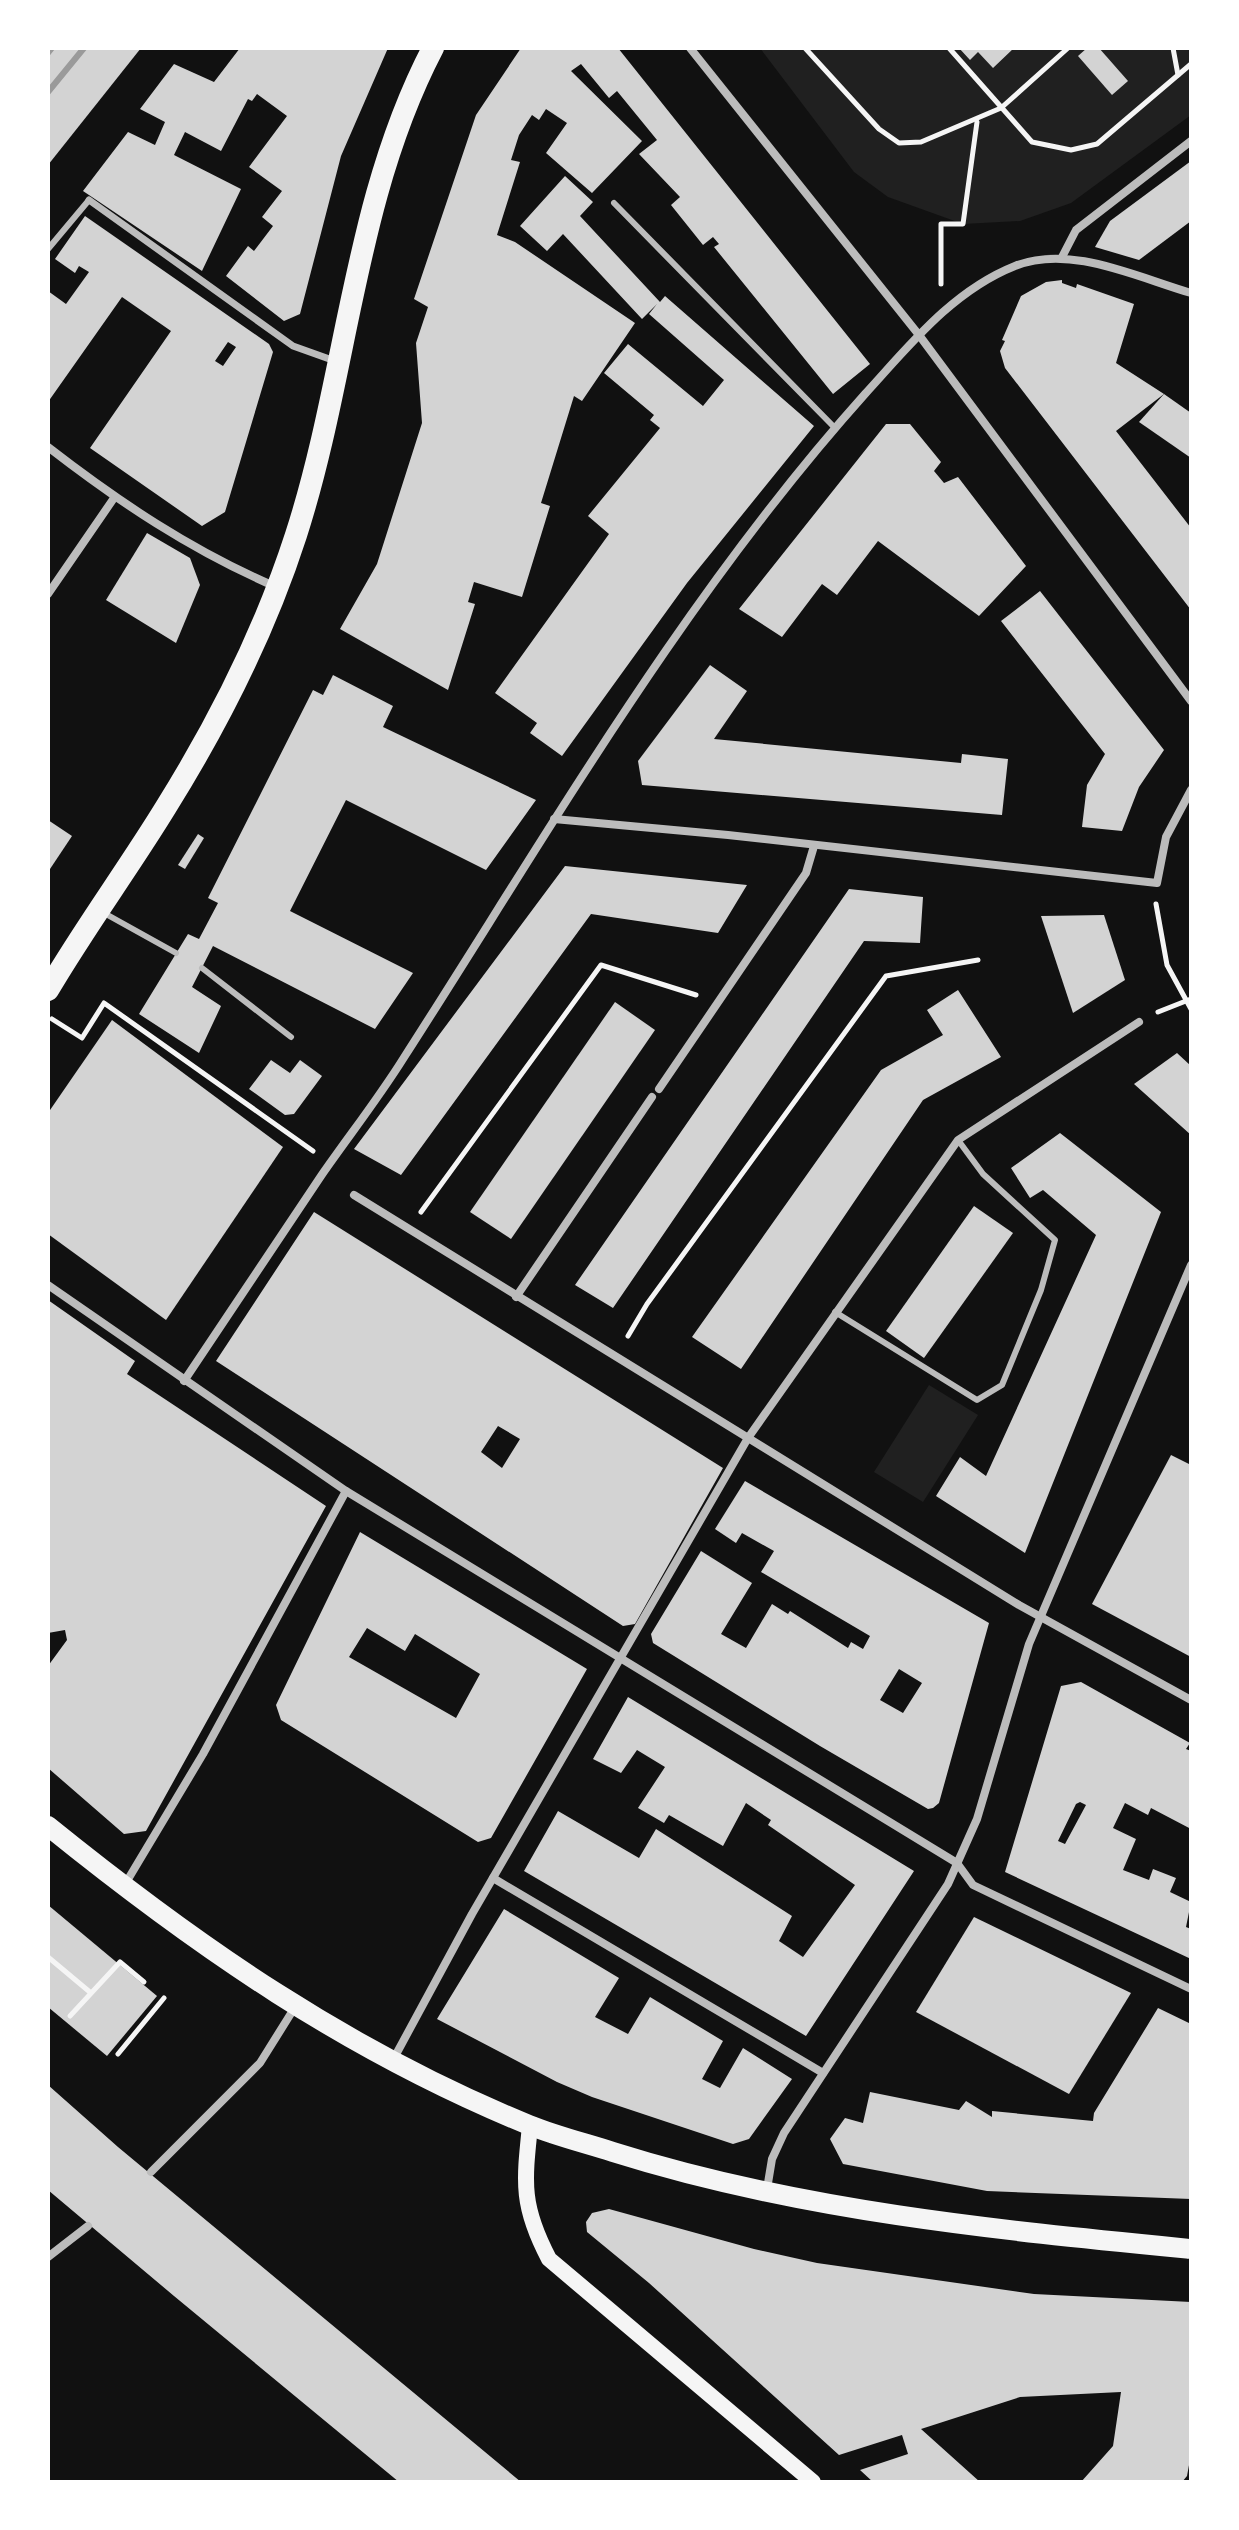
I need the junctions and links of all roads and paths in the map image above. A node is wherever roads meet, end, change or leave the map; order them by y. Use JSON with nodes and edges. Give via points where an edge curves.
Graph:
{"nodes":[{"id":1,"x":433,"y":48,"type":"edge"},
{"id":2,"x":690,"y":48,"type":"edge"},
{"id":3,"x":805,"y":48,"type":"edge"},
{"id":4,"x":949,"y":48,"type":"edge"},
{"id":5,"x":1068,"y":48,"type":"edge"},
{"id":6,"x":1173,"y":48,"type":"edge"},
{"id":7,"x":1191,"y":64,"type":"edge"},
{"id":8,"x":1178,"y":75,"type":"junction"},
{"id":9,"x":1001,"y":108,"type":"junction"},
{"id":10,"x":977,"y":121,"type":"junction"},
{"id":11,"x":1191,"y":141,"type":"edge"},
{"id":12,"x":89,"y":200,"type":"joint"},
{"id":13,"x":614,"y":203,"type":"dead end"},
{"id":14,"x":48,"y":249,"type":"edge"},
{"id":15,"x":1062,"y":257,"type":"junction"},
{"id":16,"x":941,"y":293,"type":"dead end"},
{"id":17,"x":1191,"y":293,"type":"edge"},
{"id":18,"x":919,"y":335,"type":"junction"},
{"id":19,"x":337,"y":361,"type":"junction"},
{"id":20,"x":835,"y":428,"type":"junction"},
{"id":21,"x":48,"y":447,"type":"edge"},
{"id":22,"x":114,"y":498,"type":"junction"},
{"id":23,"x":278,"y":588,"type":"junction"},
{"id":24,"x":48,"y":594,"type":"edge"},
{"id":25,"x":1191,"y":701,"type":"edge"},
{"id":26,"x":1191,"y":790,"type":"edge"},
{"id":27,"x":554,"y":819,"type":"junction"},
{"id":28,"x":814,"y":846,"type":"junction"},
{"id":29,"x":97,"y":909,"type":"junction"},
{"id":30,"x":1156,"y":909,"type":"dead end"},
{"id":31,"x":176,"y":953,"type":"dead end"},
{"id":32,"x":978,"y":960,"type":"dead end"},
{"id":33,"x":202,"y":968,"type":"dead end"},
{"id":34,"x":48,"y":990,"type":"edge"},
{"id":35,"x":1188,"y":1001,"type":"edge"},
{"id":36,"x":718,"y":1002,"type":"junction"},
{"id":37,"x":1191,"y":1009,"type":"edge"},
{"id":38,"x":48,"y":1016,"type":"edge"},
{"id":39,"x":1139,"y":1022,"type":"dead end"},
{"id":40,"x":291,"y":1037,"type":"dead end"},
{"id":41,"x":659,"y":1089,"type":"joint"},
{"id":42,"x":652,"y":1097,"type":"joint"},
{"id":43,"x":958,"y":1140,"type":"junction"},
{"id":44,"x":331,"y":1162,"type":"junction"},
{"id":45,"x":354,"y":1195,"type":"dead end"},
{"id":46,"x":409,"y":1229,"type":"junction"},
{"id":47,"x":1191,"y":1265,"type":"edge"},
{"id":48,"x":48,"y":1285,"type":"edge"},
{"id":49,"x":516,"y":1297,"type":"junction"},
{"id":50,"x":835,"y":1312,"type":"junction"},
{"id":51,"x":616,"y":1358,"type":"junction"},
{"id":52,"x":184,"y":1381,"type":"junction"},
{"id":53,"x":748,"y":1438,"type":"junction"},
{"id":54,"x":346,"y":1491,"type":"junction"},
{"id":55,"x":1042,"y":1619,"type":"junction"},
{"id":56,"x":622,"y":1657,"type":"junction"},
{"id":57,"x":1191,"y":1700,"type":"edge"},
{"id":58,"x":48,"y":1826,"type":"edge"},
{"id":59,"x":957,"y":1863,"type":"junction"},
{"id":60,"x":493,"y":1878,"type":"junction"},
{"id":61,"x":123,"y":1887,"type":"junction"},
{"id":62,"x":48,"y":1957,"type":"edge"},
{"id":63,"x":144,"y":1982,"type":"dead end"},
{"id":64,"x":1191,"y":1989,"type":"edge"},
{"id":65,"x":91,"y":1993,"type":"junction"},
{"id":66,"x":164,"y":1998,"type":"dead end"},
{"id":67,"x":295,"y":2007,"type":"junction"},
{"id":68,"x":70,"y":2016,"type":"dead end"},
{"id":69,"x":118,"y":2054,"type":"dead end"},
{"id":70,"x":392,"y":2060,"type":"junction"},
{"id":71,"x":823,"y":2073,"type":"junction"},
{"id":72,"x":530,"y":2126,"type":"junction"},
{"id":73,"x":151,"y":2172,"type":"dead end"},
{"id":74,"x":767,"y":2194,"type":"junction"},
{"id":75,"x":88,"y":2226,"type":"dead end"},
{"id":76,"x":1191,"y":2249,"type":"edge"},
{"id":77,"x":48,"y":2257,"type":"edge"},
{"id":78,"x":813,"y":2482,"type":"edge"}],
"edges":[{"from":1,"to":19,"type":"highway","via":[[416,82],[366,231]]},
{"from":2,"to":18,"type":"street"},
{"from":3,"to":10,"type":"path","via":[[879,129],[899,143],[921,142]]},
{"from":4,"to":9,"type":"path"},
{"from":5,"to":9,"type":"path"},
{"from":6,"to":8,"type":"path"},
{"from":7,"to":8,"type":"path"},
{"from":8,"to":9,"type":"path","via":[[1097,144],[1071,150],[1032,142]]},
{"from":9,"to":10,"type":"path"},
{"from":10,"to":16,"type":"path","via":[[963,224],[941,224]]},
{"from":11,"to":15,"type":"street","via":[[1076,230]]},
{"from":12,"to":14,"type":"lane"},
{"from":12,"to":19,"type":"street","via":[[293,346]]},
{"from":13,"to":20,"type":"lane"},
{"from":15,"to":17,"type":"street"},
{"from":15,"to":18,"type":"street","via":[[1008,269],[939,314]]},
{"from":18,"to":20,"type":"street"},
{"from":18,"to":25,"type":"street"},
{"from":19,"to":23,"type":"highway","via":[[308,490]]},
{"from":20,"to":27,"type":"street","via":[[619,716]]},
{"from":21,"to":22,"type":"street"},
{"from":22,"to":23,"type":"street","via":[[179,540]]},
{"from":22,"to":24,"type":"street"},
{"from":23,"to":29,"type":"highway","via":[[167,806]]},
{"from":26,"to":28,"type":"street","via":[[1166,837],[1157,883]]},
{"from":27,"to":28,"type":"street"},
{"from":27,"to":44,"type":"street","via":[[402,1061]]},
{"from":28,"to":36,"type":"street","via":[[806,873]]},
{"from":29,"to":31,"type":"lane"},
{"from":29,"to":34,"type":"highway"},
{"from":30,"to":35,"type":"path","via":[[1167,965]]},
{"from":32,"to":51,"type":"path","via":[[886,976],[647,1304]]},
{"from":33,"to":40,"type":"lane"},
{"from":35,"to":37,"type":"path"},
{"from":36,"to":41,"type":"street"},
{"from":36,"to":46,"type":"path","via":[[601,965]]},
{"from":38,"to":44,"type":"path","via":[[82,1038],[104,1003]]},
{"from":39,"to":43,"type":"street"},
{"from":41,"to":42,"type":"lane"},
{"from":42,"to":49,"type":"street"},
{"from":43,"to":50,"type":"street"},
{"from":43,"to":50,"type":"lane","via":[[983,1174],[1055,1240],[1041,1290],[1002,1385],[977,1400]]},
{"from":44,"to":52,"type":"street"},
{"from":45,"to":46,"type":"street"},
{"from":46,"to":49,"type":"street"},
{"from":47,"to":55,"type":"street"},
{"from":48,"to":52,"type":"street"},
{"from":49,"to":51,"type":"street"},
{"from":50,"to":53,"type":"street"},
{"from":51,"to":53,"type":"street"},
{"from":52,"to":54,"type":"street"},
{"from":53,"to":55,"type":"street"},
{"from":53,"to":56,"type":"street"},
{"from":54,"to":56,"type":"street"},
{"from":54,"to":61,"type":"street","via":[[203,1754]]},
{"from":55,"to":57,"type":"street"},
{"from":55,"to":59,"type":"street","via":[[1029,1644],[977,1819]]},
{"from":56,"to":59,"type":"street"},
{"from":56,"to":60,"type":"street"},
{"from":58,"to":61,"type":"main road"},
{"from":59,"to":64,"type":"street","via":[[973,1885]]},
{"from":59,"to":71,"type":"street"},
{"from":60,"to":70,"type":"street"},
{"from":60,"to":71,"type":"street"},
{"from":61,"to":67,"type":"main road"},
{"from":62,"to":65,"type":"path"},
{"from":63,"to":65,"type":"path","via":[[120,1962]]},
{"from":65,"to":68,"type":"path"},
{"from":66,"to":69,"type":"path"},
{"from":67,"to":70,"type":"main road"},
{"from":67,"to":73,"type":"street","via":[[260,2063]]},
{"from":70,"to":72,"type":"main road"},
{"from":71,"to":74,"type":"street","via":[[784,2133],[772,2159]]},
{"from":72,"to":74,"type":"main road","via":[[672,2172]]},
{"from":72,"to":78,"type":"main road","via":[[525,2194],[530,2224],[549,2259]]},
{"from":74,"to":76,"type":"main road","via":[[1038,2234]]},
{"from":75,"to":77,"type":"street"}]}
